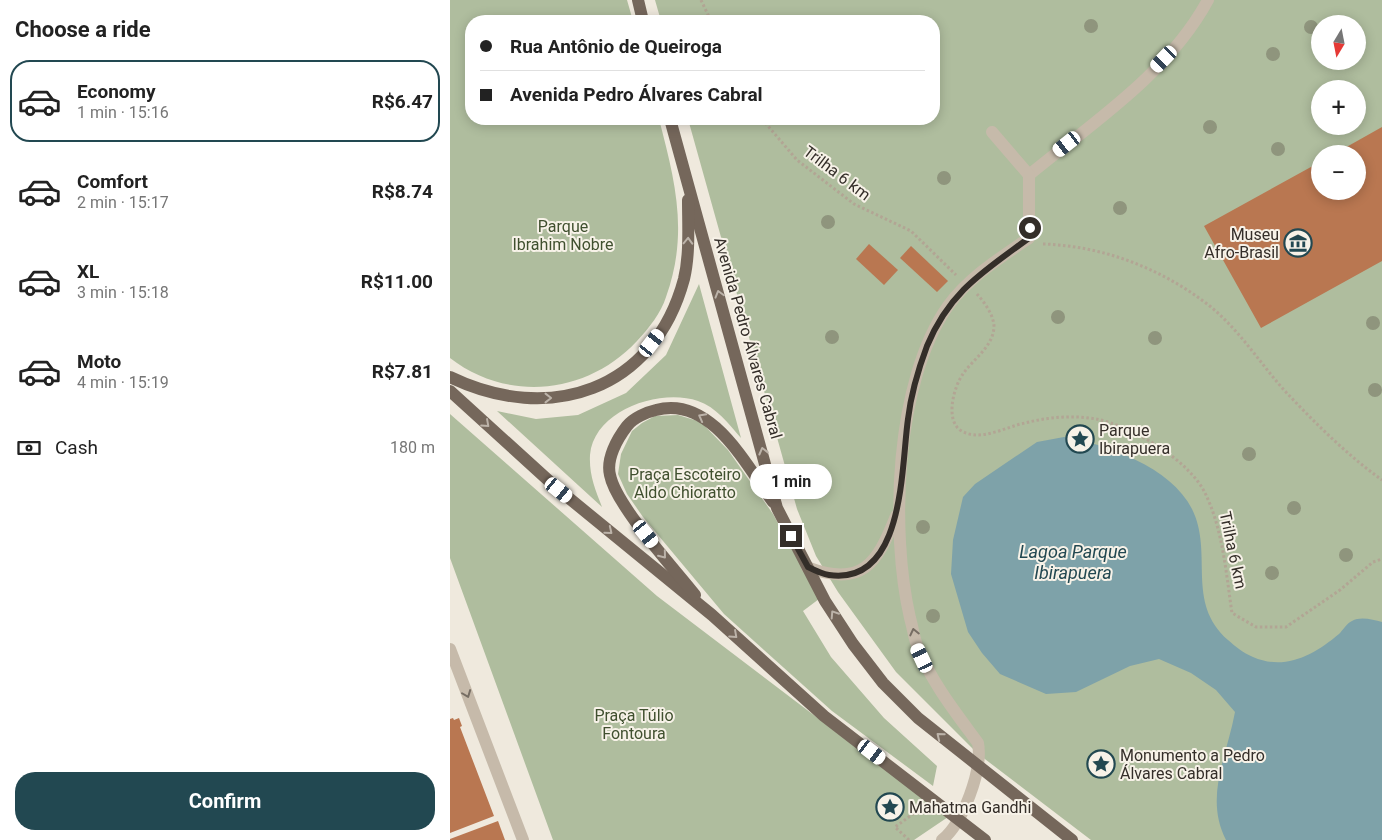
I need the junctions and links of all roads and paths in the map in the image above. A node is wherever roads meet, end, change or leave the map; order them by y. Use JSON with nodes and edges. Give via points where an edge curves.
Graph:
{"nodes":[{"id":1,"x":638,"y":0,"type":"edge"},
{"id":2,"x":701,"y":0,"type":"edge"},
{"id":3,"x":1208,"y":0,"type":"edge"},
{"id":4,"x":642,"y":15,"type":"edge"},
{"id":5,"x":708,"y":15,"type":"edge"},
{"id":6,"x":672,"y":125,"type":"edge"},
{"id":7,"x":767,"y":125,"type":"edge"},
{"id":8,"x":992,"y":132,"type":"dead end"},
{"id":9,"x":1029,"y":175,"type":"junction"},
{"id":10,"x":688,"y":184,"type":"junction"},
{"id":11,"x":1018,"y":246,"type":"junction"},
{"id":12,"x":953,"y":273,"type":"dead end"},
{"id":13,"x":987,"y":305,"type":"dead end"},
{"id":14,"x":450,"y":378,"type":"edge"},
{"id":15,"x":450,"y":391,"type":"edge"},
{"id":16,"x":1382,"y":480,"type":"edge"},
{"id":17,"x":777,"y":508,"type":"junction"},
{"id":18,"x":898,"y":511,"type":"junction"},
{"id":19,"x":1382,"y":559,"type":"edge"},
{"id":20,"x":808,"y":567,"type":"junction"},
{"id":21,"x":712,"y":615,"type":"junction"},
{"id":22,"x":450,"y":649,"type":"edge"},
{"id":23,"x":978,"y":767,"type":"junction"},
{"id":24,"x":934,"y":800,"type":"junction"},
{"id":25,"x":960,"y":819,"type":"junction"},
{"id":26,"x":523,"y":840,"type":"edge"},
{"id":27,"x":908,"y":840,"type":"edge"},
{"id":28,"x":942,"y":840,"type":"edge"},
{"id":29,"x":985,"y":840,"type":"edge"},
{"id":30,"x":1072,"y":840,"type":"edge"}],
"edges":[{"from":1,"to":4,"type":"main road"},
{"from":2,"to":5,"type":"path"},
{"from":3,"to":9,"type":"street","via":[[1191,27],[1143,81]]},
{"from":6,"to":10,"type":"main road","name":"Avenida Pedro Álvares Cabral"},
{"from":7,"to":12,"type":"path","name":"Trilha 6 km","via":[[797,160],[854,204],[911,231]]},
{"from":8,"to":9,"type":"street"},
{"from":9,"to":11,"type":"street","via":[[1029,238]]},
{"from":14,"to":10,"type":"main road","one_way":true,"via":[[496,395],[559,398],[589,391],[617,377],[642,355],[662,330],[676,304],[684,278],[688,244]]},
{"from":17,"to":10,"type":"main road","name":"Avenida Pedro Álvares Cabral","one_way":true},
{"from":11,"to":16,"type":"path","via":[[1060,244],[1108,254],[1144,266],[1176,282],[1212,308],[1284,390],[1341,446]]},
{"from":11,"to":18,"type":"street","via":[[967,284],[948,306],[928,345],[916,379],[908,418]]},
{"from":13,"to":19,"type":"path","name":"Trilha 6 km","via":[[994,327],[988,346],[962,374],[956,391],[952,411],[953,422],[958,429],[980,435],[1025,423],[1073,417],[1118,426],[1155,444],[1186,468],[1206,493],[1218,527],[1232,612],[1240,618],[1256,627],[1286,627],[1340,590],[1372,562]]},
{"from":15,"to":21,"type":"main road","one_way":true,"via":[[559,490]]},
{"from":17,"to":20,"type":"main road","name":"Avenida Pedro Álvares Cabral"},
{"from":17,"to":21,"type":"main road","one_way":true,"via":[[710,421],[688,410],[667,407],[648,412],[628,424],[617,441],[610,461],[610,475],[617,494]]},
{"from":18,"to":20,"type":"street","via":[[881,549],[861,571],[828,575]]},
{"from":23,"to":18,"type":"street","one_way":true,"via":[[978,744],[934,683],[917,646],[906,601]]},
{"from":23,"to":20,"type":"main road","name":"Avenida Pedro Álvares Cabral","one_way":true,"via":[[918,718],[883,683],[848,637]]},
{"from":21,"to":24,"type":"main road","one_way":true,"via":[[824,716]]},
{"from":22,"to":26,"type":"street","one_way":true},
{"from":23,"to":25,"type":"street"},
{"from":23,"to":30,"type":"main road","name":"Avenida Pedro Álvares Cabral"},
{"from":24,"to":25,"type":"main road"},
{"from":24,"to":27,"type":"path","via":[[895,827]]},
{"from":25,"to":28,"type":"street"},
{"from":25,"to":29,"type":"main road"}]}
